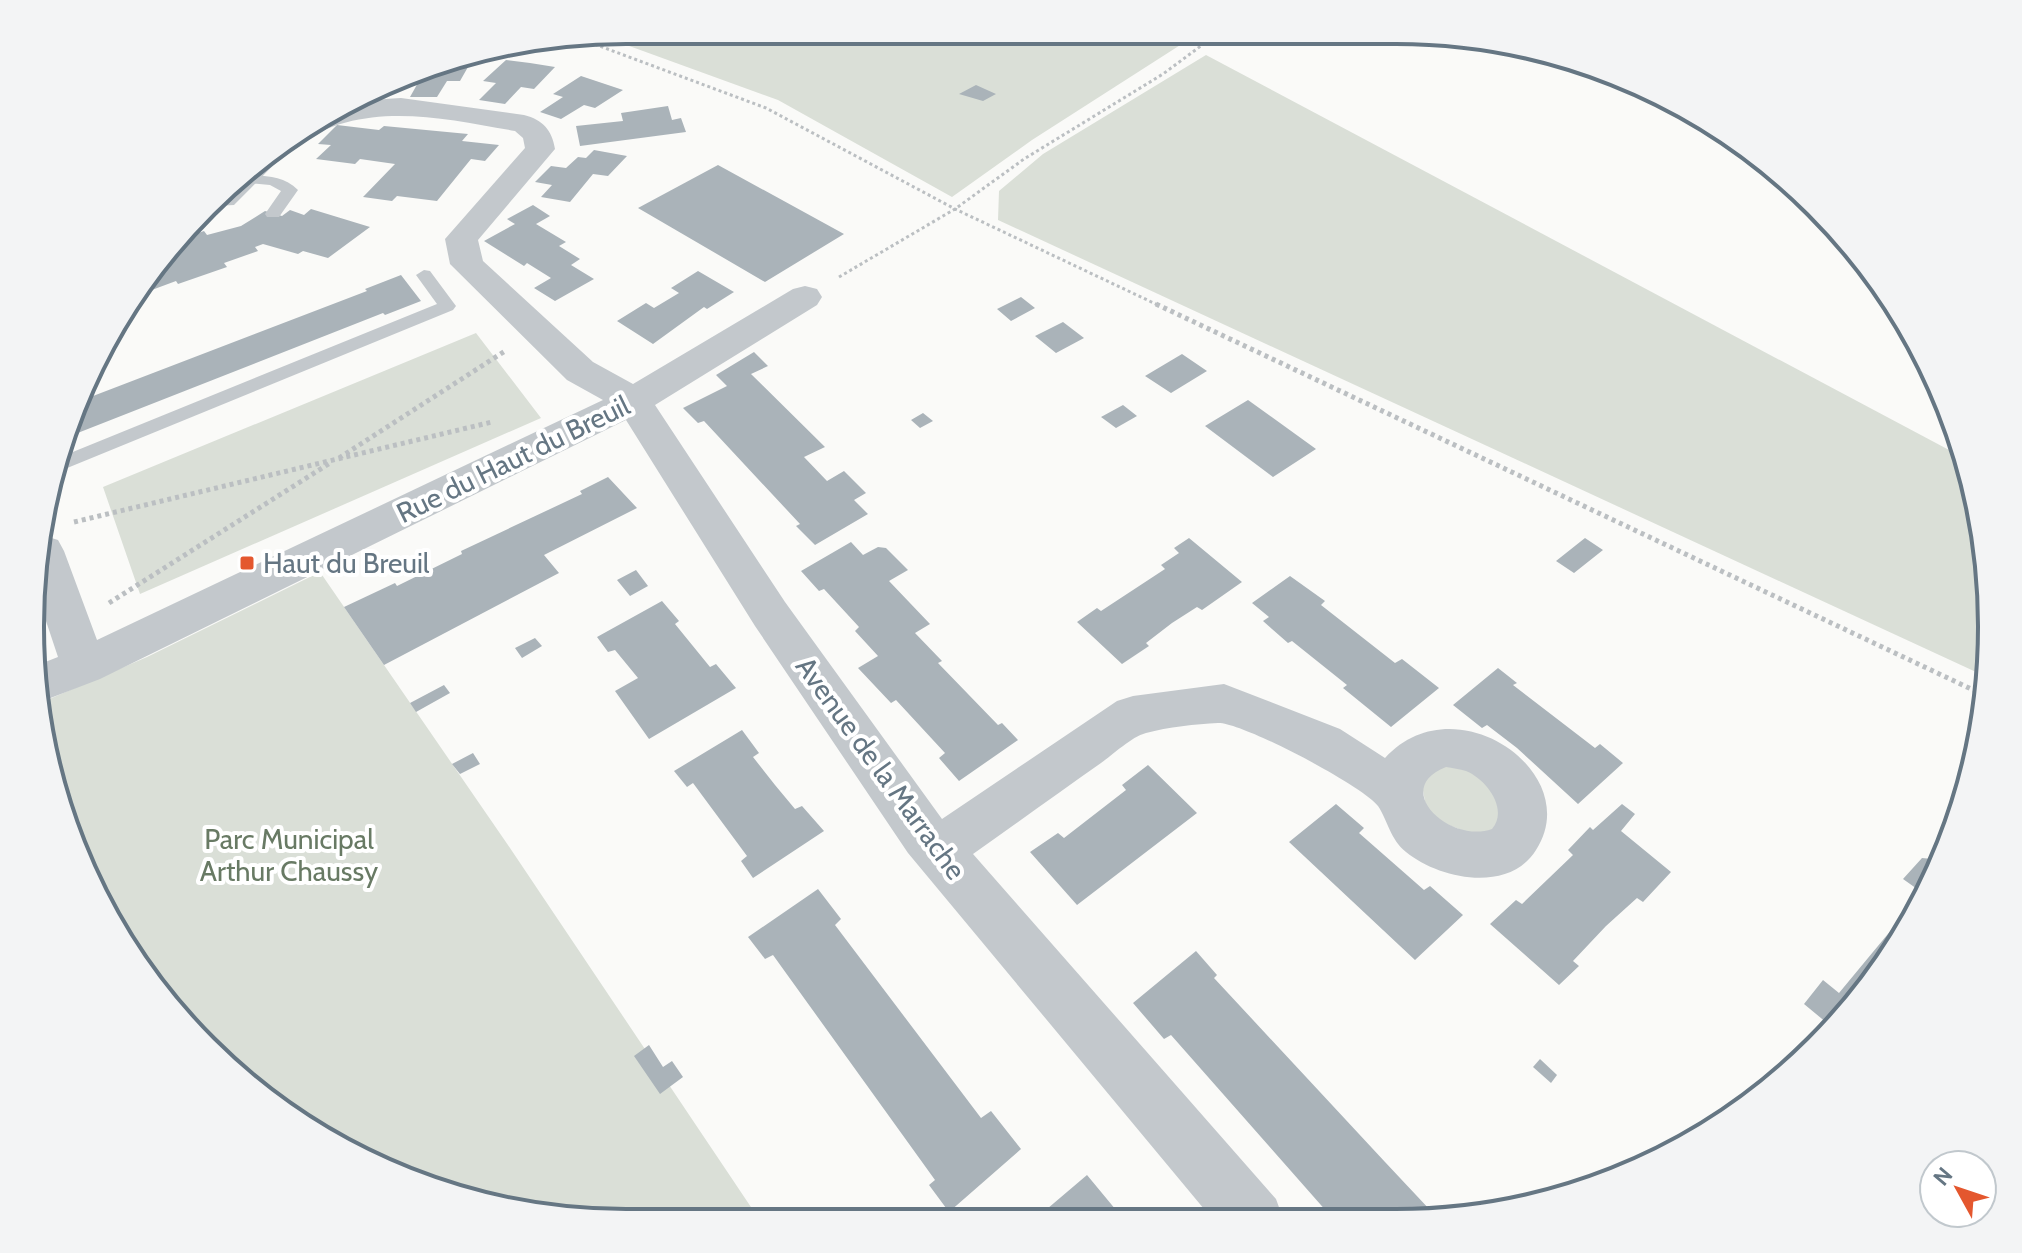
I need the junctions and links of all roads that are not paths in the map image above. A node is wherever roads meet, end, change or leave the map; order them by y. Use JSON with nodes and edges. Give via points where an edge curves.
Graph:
{"nodes":[{"id":1,"x":359,"y":109,"type":"edge"},
{"id":2,"x":245,"y":187,"type":"edge"},
{"id":3,"x":273,"y":214,"type":"dead end"},
{"id":4,"x":424,"y":275,"type":"dead end"},
{"id":5,"x":805,"y":297,"type":"road end"},
{"id":6,"x":633,"y":401,"type":"junction"},
{"id":7,"x":68,"y":461,"type":"edge"},
{"id":8,"x":52,"y":538,"type":"edge"},
{"id":9,"x":77,"y":647,"type":"junction"},
{"id":10,"x":46,"y":676,"type":"edge"},
{"id":11,"x":1397,"y":792,"type":"dead end"},
{"id":12,"x":937,"y":851,"type":"junction"},
{"id":13,"x":1244,"y":1209,"type":"edge"}],
"edges":[{"from":1,"to":6,"type":"street","via":[[405,105],[524,124],[538,135],[540,149],[461,239],[467,264],[580,371]]},
{"from":2,"to":3,"type":"lane","via":[[273,181],[290,190]]},
{"from":4,"to":7,"type":"lane","via":[[447,306]]},
{"from":5,"to":6,"type":"street","name":"Rue du Haut du Breuil"},
{"from":6,"to":9,"type":"street","name":"Rue du Haut du Breuil"},
{"from":6,"to":12,"type":"street","name":"Avenue de la Marrache","via":[[770,614]]},
{"from":8,"to":9,"type":"street"},
{"from":9,"to":10,"type":"street","name":"Rue du Haut du Breuil"},
{"from":11,"to":12,"type":"street","via":[[1323,743],[1224,703],[1133,715]]},
{"from":12,"to":13,"type":"street","name":"Avenue de la Marrache"}]}
